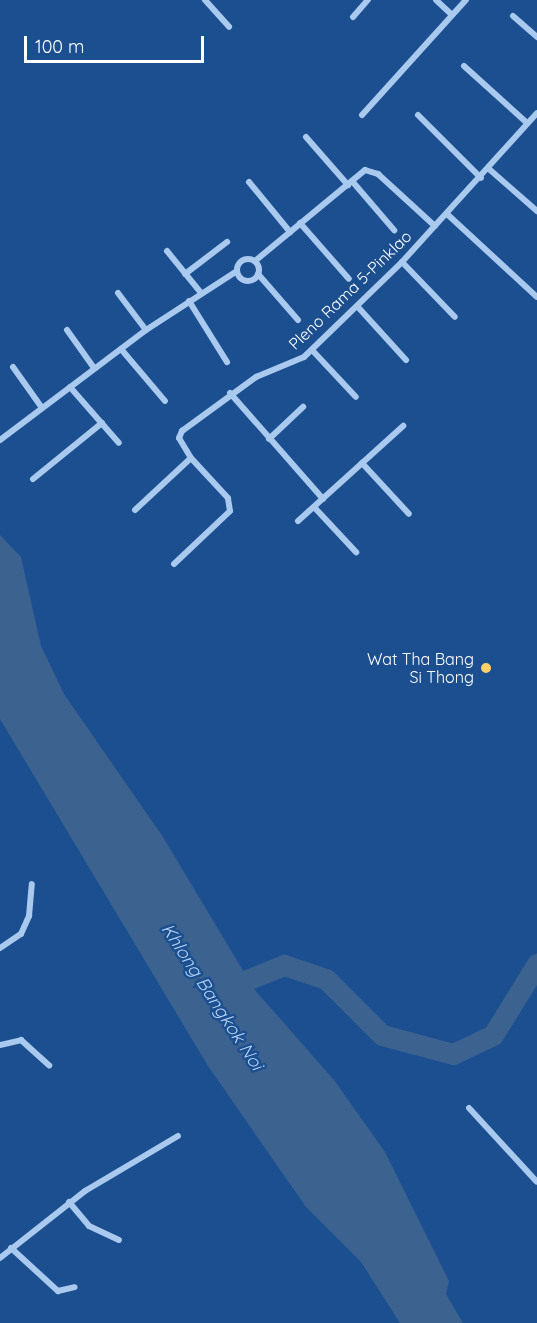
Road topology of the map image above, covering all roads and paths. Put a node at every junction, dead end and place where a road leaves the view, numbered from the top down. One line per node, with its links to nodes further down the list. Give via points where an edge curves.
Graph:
1 (205, 0): 8 (street)
2 (368, 0): 7 (street)
3 (436, 0): 5 (street)
4 (466, 0): 5 (street)
5 (452, 15): 12 (street)
6 (513, 16): 9 (street)
7 (353, 17)
8 (229, 27)
9 (537, 37)
10 (464, 66): 14 (street)
11 (537, 113): 14 (street, Pleno Rama 5-Pinklao)
12 (362, 115)
13 (418, 115): 17 (street)
14 (527, 123): 16 (street, Pleno Rama 5-Pinklao)
15 (306, 137): 19 (street)
16 (489, 169): 17 (street, Pleno Rama 5-Pinklao); 20 (street)
17 (481, 178): 21 (street, Pleno Rama 5-Pinklao)
18 (249, 182): 25 (street)
19 (350, 183): 22 (street); 23 (street, via 365,170 378,174); 24 (street)
20 (537, 211)
21 (447, 214): 23 (street, Pleno Rama 5-Pinklao); 36 (street)
22 (300, 223): 25 (street); 33 (street)
23 (435, 226): 29 (street, Pleno Rama 5-Pinklao)
24 (394, 230)
25 (290, 232): 28 (street)
26 (227, 242): 31 (street)
27 (167, 251): 31 (street)
28 (255, 261): 30 (street, via 241,261); 32 (street)
29 (402, 262): 38 (street, Pleno Rama 5-Pinklao); 39 (street)
30 (237, 271): 32 (street, via 246,281); 34 (street)
31 (185, 274): 34 (street)
32 (258, 274): 40 (street)
33 (349, 279)
34 (201, 293): 37 (street)
35 (118, 294): 42 (street)
36 (537, 297)
37 (189, 301): 42 (street); 46 (street)
38 (357, 306): 44 (street, Pleno Rama 5-Pinklao); 45 (street)
39 (454, 317)
40 (298, 321)
41 (67, 330): 48 (street)
42 (146, 330): 43 (street)
43 (121, 349): 48 (street); 52 (street)
44 (312, 350): 50 (street, Pleno Rama 5-Pinklao); 51 (street)
45 (406, 360)
46 (227, 362)
47 (14, 367): 54 (street)
48 (94, 368): 49 (street)
49 (70, 387): 54 (street); 55 (street)
50 (231, 393): 57 (street); 60 (street, Pleno Rama 5-Pinklao, via 182,431 179,438)
51 (356, 397)
52 (165, 401)
53 (303, 407): 57 (street)
54 (42, 408): 58 (street)
55 (102, 423): 59 (street); 62 (street)
56 (403, 426): 61 (street)
57 (269, 439): 63 (street)
58 (0, 440)
59 (119, 443)
60 (191, 458): 65 (street); 69 (street, via 228,498 230,511)
61 (362, 463): 63 (street); 66 (street)
62 (33, 479)
63 (323, 499): 64 (street)
64 (314, 507): 67 (street); 68 (street)
65 (135, 510)
66 (409, 514)
67 (298, 521)
68 (357, 552)
69 (174, 564)
70 (32, 884): 71 (street, via 30,916 21,934)
71 (0, 948)
72 (0, 1044): 73 (street, via 21,1040)
73 (49, 1065)
74 (469, 1108): 76 (street)
75 (178, 1136): 77 (street)
76 (537, 1182)
77 (69, 1202): 78 (street, via 89,1226); 79 (street)
78 (119, 1240)
79 (11, 1248): 80 (street); 81 (street, via 58,1291)
80 (0, 1258)
81 (75, 1287)

